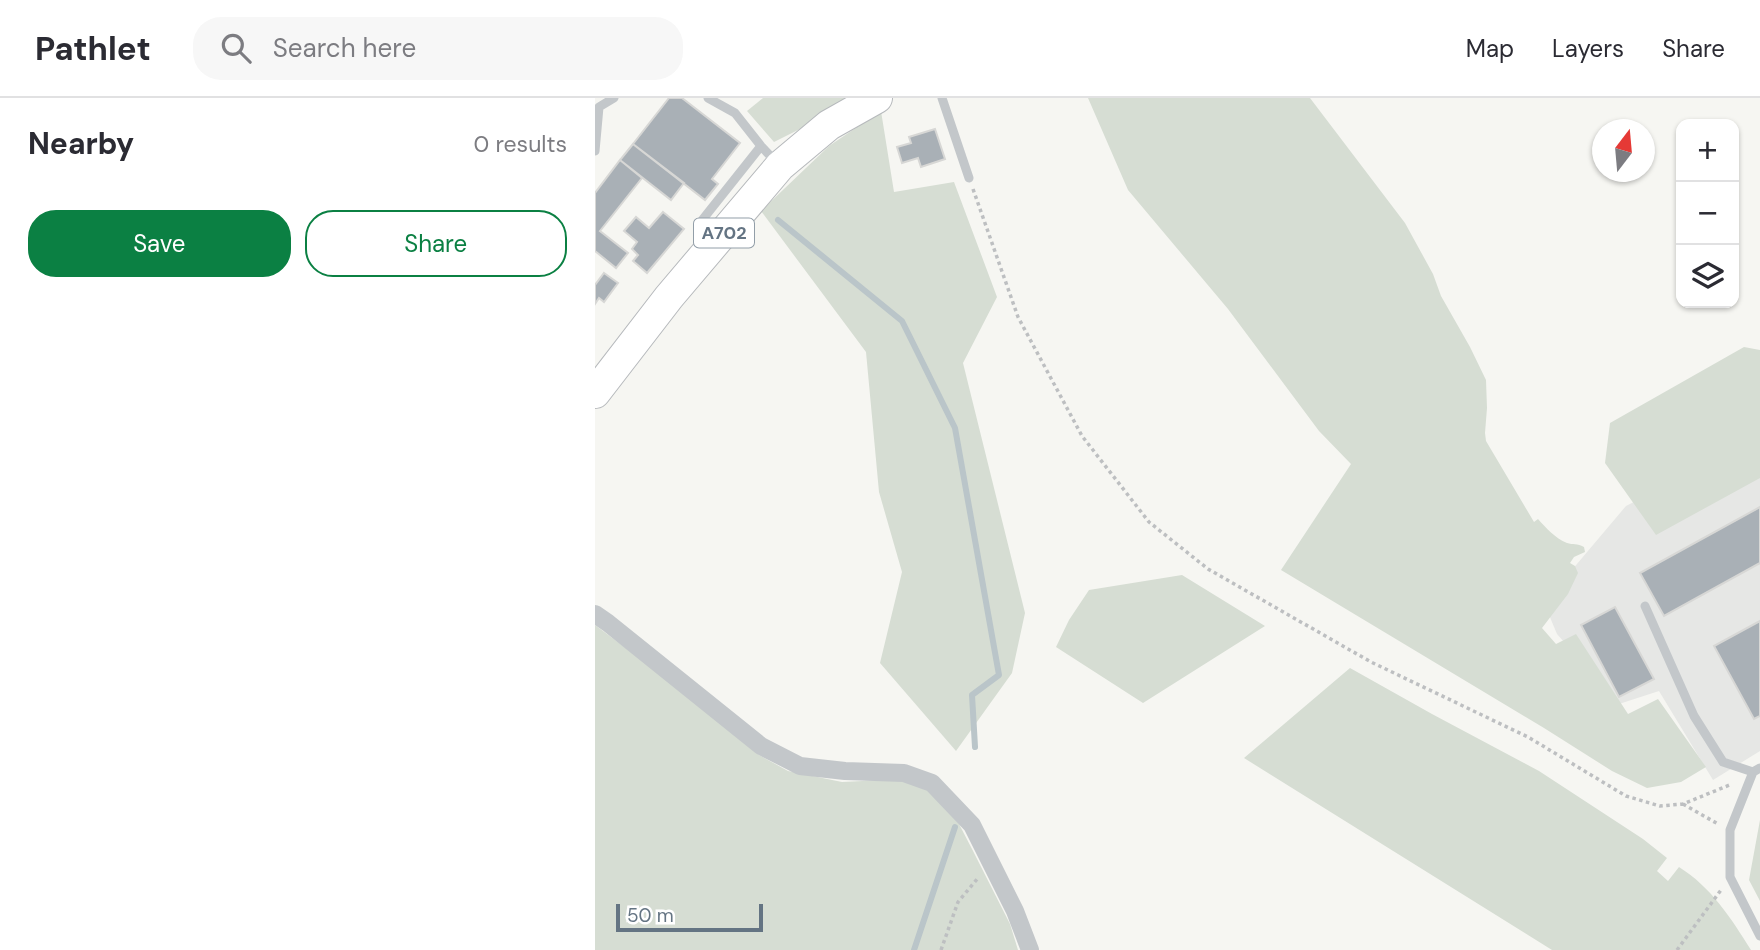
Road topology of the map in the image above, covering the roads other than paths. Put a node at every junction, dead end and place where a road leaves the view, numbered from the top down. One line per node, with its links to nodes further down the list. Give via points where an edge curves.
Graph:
1 (614, 98): 5 (lane, via 599,107)
2 (708, 98): 6 (lane, via 735,113)
3 (877, 98): 6 (highway, A702)
4 (942, 98): 7 (lane)
5 (595, 151)
6 (770, 156): 8 (highway, A702, via 722,235)
7 (969, 178)
8 (595, 393)
9 (1645, 606): 11 (lane, via 1695,716 1723,762)
10 (595, 614): 13 (street, via 761,746 800,766 904,773 932,783 972,825)
11 (1756, 770): 12 (lane, via 1730,830 1730,877)
12 (1760, 936)
13 (1030, 950)

